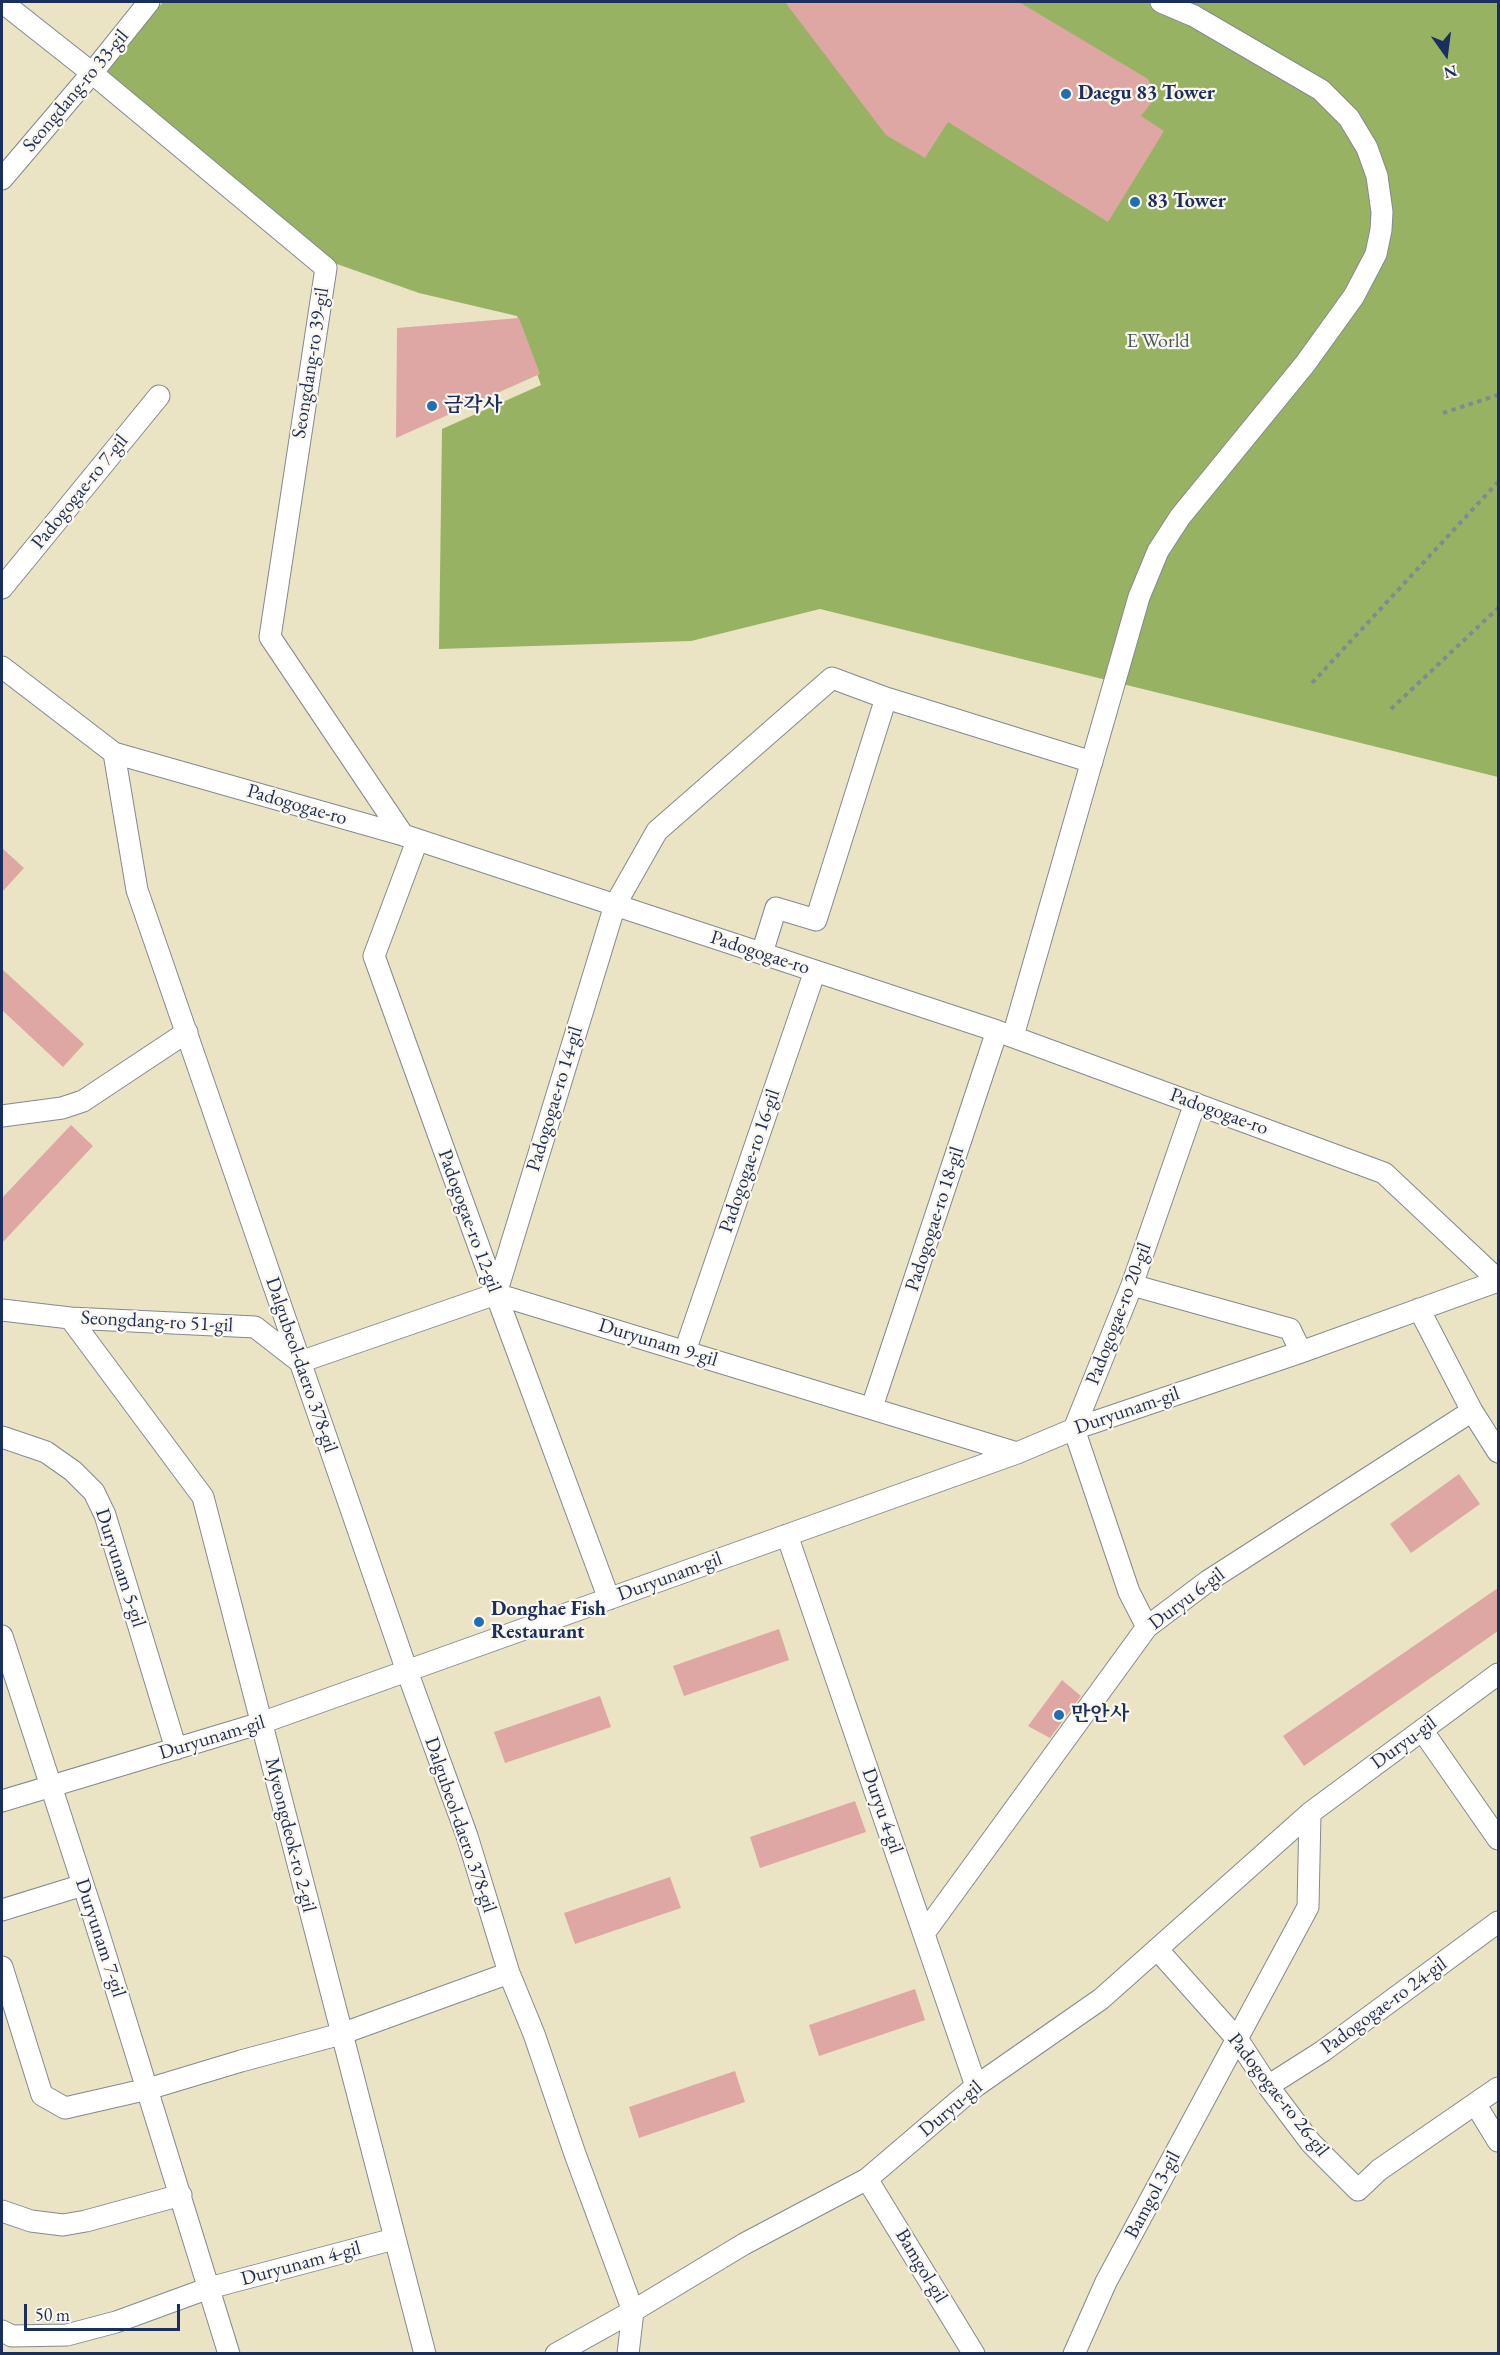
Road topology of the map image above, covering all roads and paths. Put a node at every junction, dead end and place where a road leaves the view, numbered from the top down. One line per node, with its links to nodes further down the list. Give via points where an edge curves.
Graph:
1 (2, 2): 4 (street, Seongdang-ro 39-gil)
2 (149, 2): 4 (street, Seongdang-ro 33-gil)
3 (1161, 2): 17 (street, Padogogae-ro 18-gil, via 1194,16 1321,90 1349,118 1367,148 1377,176 1382,230 1376,254 1354,296 1305,364 1180,517 1158,551 1139,597)
4 (92, 73): 5 (street, Seongdang-ro 33-gil); 18 (street, Seongdang-ro 39-gil, via 326,268 270,637)
5 (2, 179)
6 (1498, 395): 8 (path)
7 (159, 396): 10 (street, Padogogae-ro 7-gil)
8 (1443, 412)
9 (1498, 482): 13 (path)
10 (2, 588)
11 (1498, 608): 15 (path)
12 (2, 667): 16 (street, Padogogae-ro)
13 (1312, 683)
14 (886, 698): 17 (street); 19 (street, Padogogae-ro 14-gil, via 832,678 657,831); 20 (street, via 816,920 776,908)
15 (1391, 709)
16 (114, 753): 18 (street, Padogogae-ro); 22 (street, Dalgubeol-daero 378-gil, via 137,890)
17 (1092, 762): 23 (street, Padogogae-ro 18-gil)
18 (410, 838): 19 (street, Padogogae-ro); 28 (street, Padogogae-ro 12-gil, via 374,956)
19 (615, 905): 20 (street, Padogogae-ro); 28 (street, Padogogae-ro 14-gil)
20 (762, 953): 21 (street, Padogogae-ro)
21 (815, 971): 23 (street, Padogogae-ro); 32 (street, Padogogae-ro 16-gil)
22 (187, 1032): 25 (street, via 83,1101 62,1108); 34 (street, Dalgubeol-daero 378-gil)
23 (1005, 1033): 24 (street, Padogogae-ro); 35 (street, Padogogae-ro 18-gil)
24 (1195, 1103): 26 (street, Padogogae-ro, via 1384,1173); 27 (street, Padogogae-ro 20-gil)
25 (2, 1116)
26 (1498, 1281): 29 (street, Duryunam-gil)
27 (1132, 1285): 33 (street, via 1290,1329); 37 (street, Padogogae-ro 20-gil)
28 (496, 1294): 32 (street, Duryunam 9-gil); 34 (street); 42 (street, Padogogae-ro 12-gil)
29 (1419, 1309): 33 (street, Duryunam-gil); 36 (street)
30 (2, 1310): 31 (street, Seongdang-ro 51-gil)
31 (70, 1317): 34 (street, Seongdang-ro 51-gil, via 255,1327); 48 (street, Myeongdeok-ro 2-gil, via 203,1497)
32 (685, 1351): 35 (street, Duryunam 9-gil)
33 (1301, 1352): 37 (street, Duryunam-gil)
34 (300, 1362): 45 (street, Dalgubeol-daero 378-gil)
35 (872, 1407): 40 (street, Duryunam 9-gil)
36 (1472, 1411): 39 (street); 43 (street, Duryu 6-gil, via 1208,1581)
37 (1074, 1429): 40 (street, Duryunam-gil); 43 (street, via 1129,1592)
38 (2, 1437): 50 (street, Duryunam 5-gil, via 46,1452 94,1492 105,1515)
39 (1498, 1452)
40 (1017, 1453): 41 (street, Duryunam-gil)
41 (787, 1535): 42 (street, Duryunam-gil); 58 (street, Duryu 4-gil)
42 (609, 1599): 45 (street, Duryunam-gil)
43 (1147, 1627): 58 (street, Duryu 6-gil)
44 (2, 1636): 47 (street, Duryunam 7-gil)
45 (407, 1671): 48 (street, Duryunam-gil); 61 (street, Dalgubeol-daero 378-gil, via 467,1836)
46 (1498, 1674): 49 (street, Duryu-gil)
47 (10, 1691): 51 (street, Duryunam 7-gil)
48 (261, 1723): 50 (street, Duryunam-gil); 62 (street, Myeongdeok-ro 2-gil)
49 (1422, 1731): 53 (street, Duryu-gil); 54 (street)
50 (176, 1749): 51 (street, Duryunam-gil)
51 (51, 1786): 52 (street, Duryunam-gil); 55 (street, Duryunam 7-gil)
52 (2, 1801)
53 (1310, 1813): 59 (street, Duryu-gil); 63 (street, via 1308,1907)
54 (1498, 1839)
55 (83, 1885): 56 (street); 67 (street, Duryunam 7-gil)
56 (2, 1910)
57 (1498, 1922): 65 (street, Padogogae-ro 24-gil, via 1323,2051)
58 (925, 1932): 64 (street, Duryu 4-gil)
59 (1157, 1949): 63 (street, Padogogae-ro 26-gil); 64 (street, Duryu-gil, via 1101,1999)
60 (2, 1967): 67 (street, via 42,2095 65,2108)
61 (509, 1973): 62 (street); 75 (street, Dalgubeol-daero 378-gil)
62 (341, 2034): 67 (street); 73 (street, Myeongdeok-ro 2-gil)
63 (1238, 2040): 65 (street, Padogogae-ro 26-gil); 82 (street, Bamgol 3-gil, via 1106,2282)
64 (976, 2086): 70 (street, Duryu-gil)
65 (1268, 2086): 68 (street, Padogogae-ro 26-gil, via 1311,2143 1358,2190 1379,2170)
66 (1498, 2088): 68 (street, Padogogae-ro 26-gil)
67 (148, 2089): 71 (street, Duryunam 7-gil)
68 (1476, 2105): 69 (street)
69 (1498, 2141)
70 (867, 2179): 75 (street, Duryu-gil, via 744,2244); 81 (street, Bamgol-gil)
71 (181, 2195): 72 (street, via 63,2224 31,2221); 74 (street, Duryunam 7-gil)
72 (2, 2211)
73 (393, 2239): 74 (street, Duryunam 4-gil); 78 (street, Myeongdeok-ro 2-gil)
74 (209, 2288): 76 (street, Duryunam 4-gil, via 116,2322 67,2334 12,2336); 77 (street, Duryunam 7-gil)
75 (633, 2311): 79 (street, Duryu-gil); 80 (street, Dalgubeol-daero 378-gil)
76 (2, 2331)
77 (229, 2354)
78 (425, 2354)
79 (556, 2354)
80 (628, 2354)
81 (974, 2354)
82 (1074, 2354)

